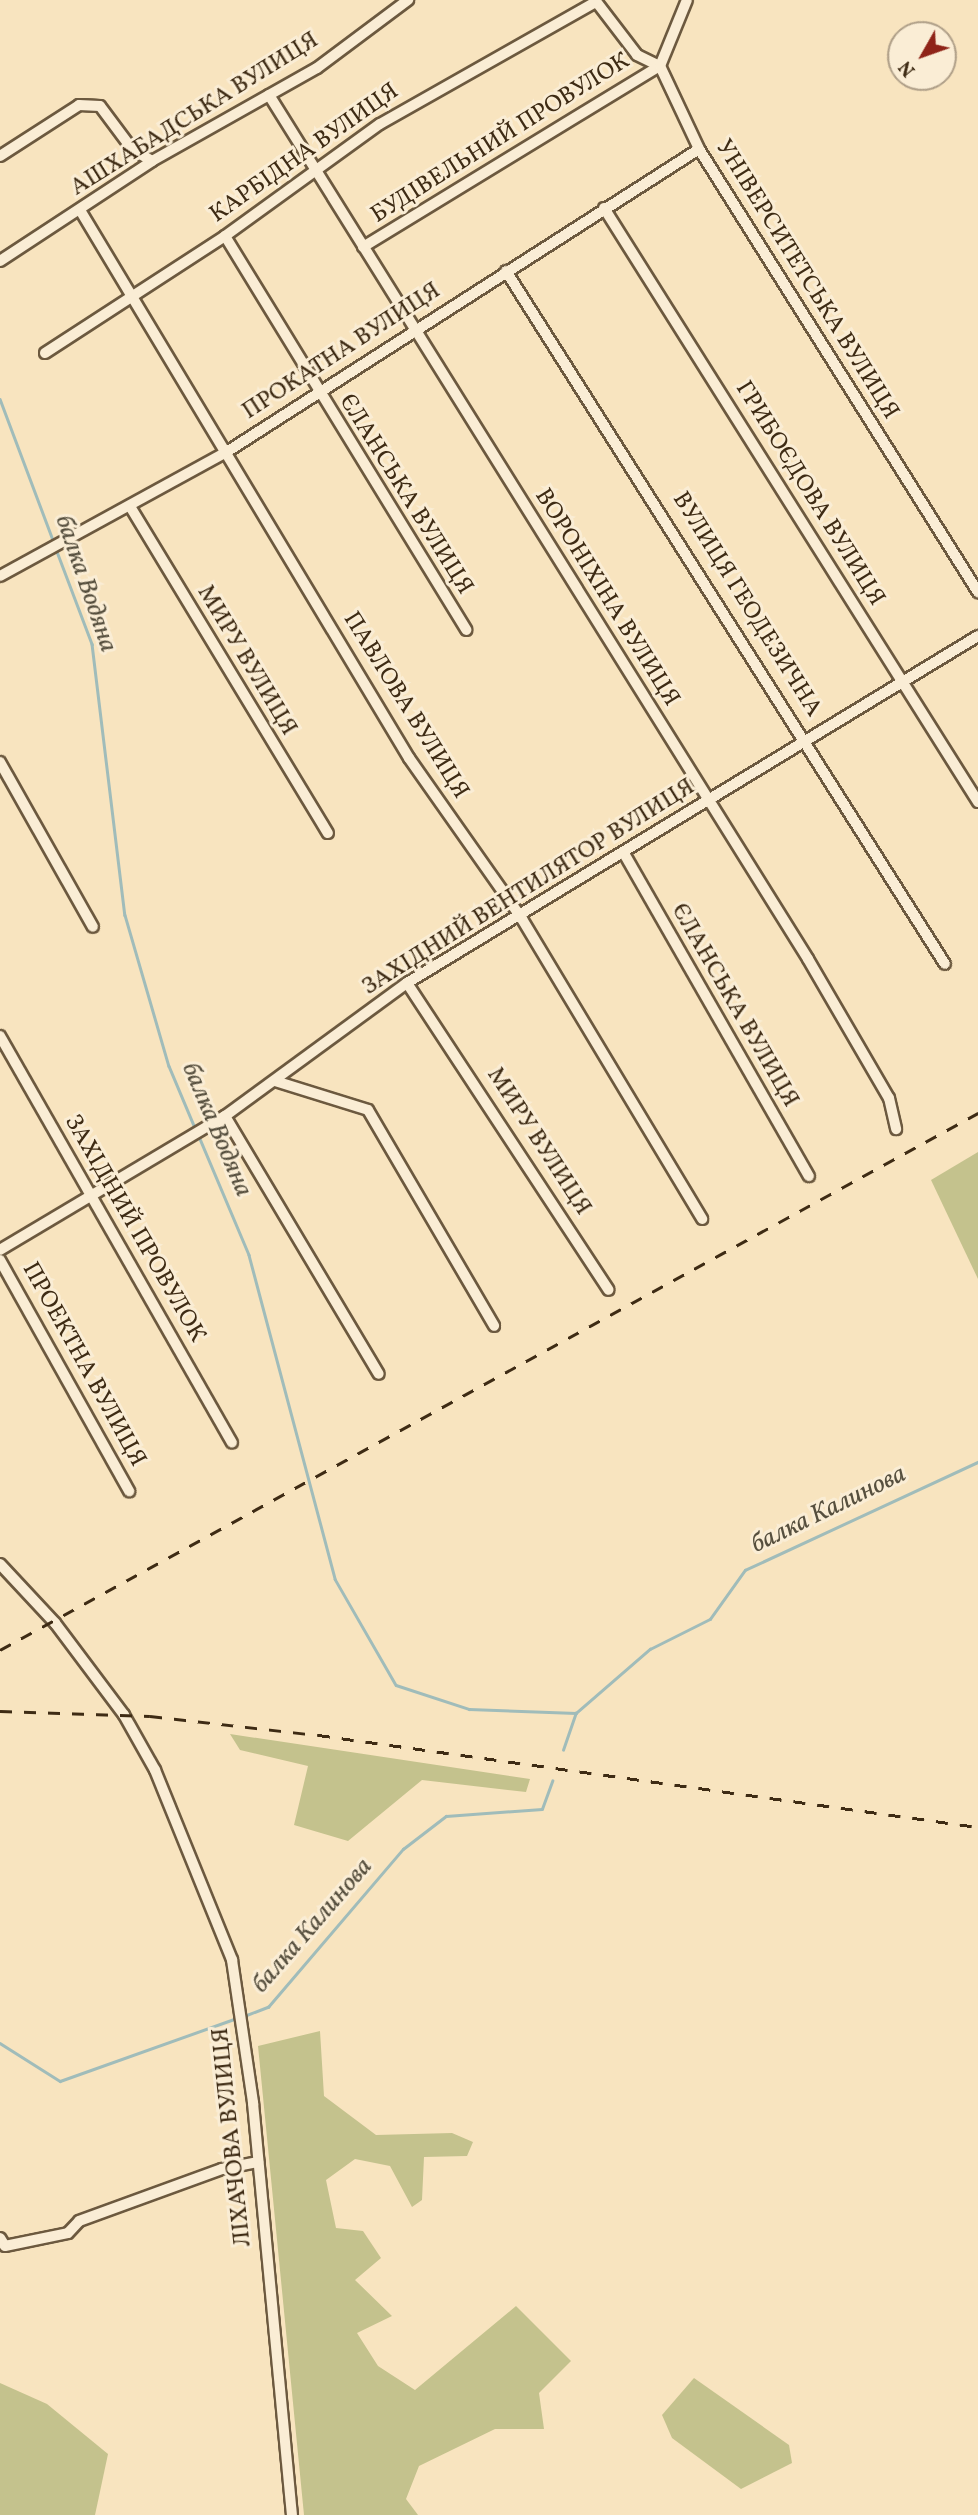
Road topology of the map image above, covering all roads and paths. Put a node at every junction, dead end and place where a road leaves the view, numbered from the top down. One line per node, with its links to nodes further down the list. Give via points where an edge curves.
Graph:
1 (408, 0): 5 (street, АШХАБАДСЬКА ВУЛИЦЯ)
2 (687, 0): 4 (street)
3 (596, 1): 4 (street, via 637,55); 9 (street, КАРБІДНА ВУЛИЦЯ, via 447,82)
4 (660, 66): 6 (street, УНІВЕРСИТЕТСЬКА ВУЛИЦЯ); 13 (street, БУДІВЕЛЬНИЙ ПРОВУЛОК)
5 (269, 95): 8 (street, АШХАБАДСЬКА ВУЛИЦЯ); 9 (street, ВОРОНІХІНА ВУЛИЦЯ)
6 (699, 149): 10 (street, ПРОКАТНА ВУЛИЦЯ); 23 (street, УНІВЕРСИТЕТСЬКА ВУЛИЦЯ)
7 (0, 156): 8 (street, via 79,105 100,106 132,149)
8 (152, 161): 11 (street, АШХАБАДСЬКА ВУЛИЦЯ)
9 (315, 169): 12 (street, КАРБІДНА ВУЛИЦЯ); 13 (street, ВОРОНІХІНА ВУЛИЦЯ)
10 (604, 208): 15 (street, ПРОКАТНА ВУЛИЦЯ); 26 (street, ГРИБОЄДОВА ВУЛИЦЯ)
11 (80, 210): 14 (street, АШХАБАДСЬКА ВУЛИЦЯ); 16 (street, ПАВЛОВА ВУЛИЦЯ)
12 (225, 236): 16 (street, КАРБІДНА ВУЛИЦЯ); 19 (street, ЄЛАНСЬКА ВУЛИЦЯ)
13 (363, 247): 17 (street, ВОРОНІХІНА ВУЛИЦЯ)
14 (0, 261)
15 (506, 271): 17 (street, ПРОКАТНА ВУЛИЦЯ); 27 (street, ВУЛИЦЯ ГЕОДЕЗИЧНА)
16 (130, 296): 18 (street, КАРБІДНА ВУЛИЦЯ); 20 (street, ПАВЛОВА ВУЛИЦЯ)
17 (412, 332): 19 (street, ПРОКАТНА ВУЛИЦЯ); 29 (street, ВОРОНІХІНА ВУЛИЦЯ)
18 (45, 354)
19 (316, 394): 20 (street, ПРОКАТНА ВУЛИЦЯ); 24 (street, ЄЛАНСЬКА ВУЛИЦЯ)
20 (225, 453): 21 (street, ПРОКАТНА ВУЛИЦЯ); 33 (street, ПАВЛОВА ВУЛИЦЯ, via 409,758)
21 (131, 508): 22 (street, ПРОКАТНА ВУЛИЦЯ); 31 (street, МИРУ ВУЛИЦЯ)
22 (0, 576)
23 (978, 592)
24 (466, 630)
25 (978, 636): 26 (street, ЗАХІДНИЙ ВЕНТИЛЯТОР ВУЛИЦЯ)
26 (902, 681): 27 (street, ЗАХІДНИЙ ВЕНТИЛЯТОР ВУЛИЦЯ); 30 (street, ГРИБОЄДОВА ВУЛИЦЯ)
27 (806, 740): 29 (street, ЗАХІДНИЙ ВЕНТИЛЯТОР ВУЛИЦЯ); 35 (street, ВУЛИЦЯ ГЕОДЕЗИЧНА)
28 (0, 762): 34 (street)
29 (710, 801): 32 (street, ЗАХІДНИЙ ВЕНТИЛЯТОР ВУЛИЦЯ); 40 (street, ВОРОНІХІНА ВУЛИЦЯ, via 889,1098)
30 (978, 802)
31 (328, 833)
32 (625, 855): 33 (street, ЗАХІДНИЙ ВЕНТИЛЯТОР ВУЛИЦЯ); 41 (street, ЄЛАНСЬКА ВУЛИЦЯ)
33 (522, 919): 36 (street, ЗАХІДНИЙ ВЕНТИЛЯТОР ВУЛИЦЯ); 43 (street, ПАВЛОВА ВУЛИЦЯ)
34 (93, 927)
35 (945, 964)
36 (407, 984): 38 (street, ЗАХІДНИЙ ВЕНТИЛЯТОР ВУЛИЦЯ); 46 (street, МИРУ ВУЛИЦЯ)
37 (0, 1036): 42 (street, ЗАХІДНИЙ ПРОВУЛОК)
38 (275, 1081): 39 (street, ЗАХІДНИЙ ВЕНТИЛЯТОР ВУЛИЦЯ); 47 (street, via 368,1110)
39 (225, 1116): 42 (street, ЗАХІДНИЙ ВЕНТИЛЯТОР ВУЛИЦЯ); 48 (street)
40 (896, 1129)
41 (809, 1176)
42 (90, 1196): 44 (street, ЗАХІДНИЙ ВЕНТИЛЯТОР ВУЛИЦЯ); 49 (street, ЗАХІДНИЙ ПРОВУЛОК)
43 (702, 1219)
44 (0, 1250)
45 (0, 1260): 50 (street, ПРОЕКТНА ВУЛИЦЯ)
46 (609, 1290)
47 (494, 1326)
48 (379, 1374)
49 (232, 1442)
50 (129, 1491)
51 (0, 1564): 52 (street, ЛІХАЧОВА ВУЛИЦЯ, via 55,1623 124,1715 155,1770 232,1959)
52 (258, 2162): 53 (street, via 222,2169 79,2221 68,2233 5,2246); 54 (street, ЛІХАЧОВА ВУЛИЦЯ)
53 (0, 2238)
54 (292, 2515)

